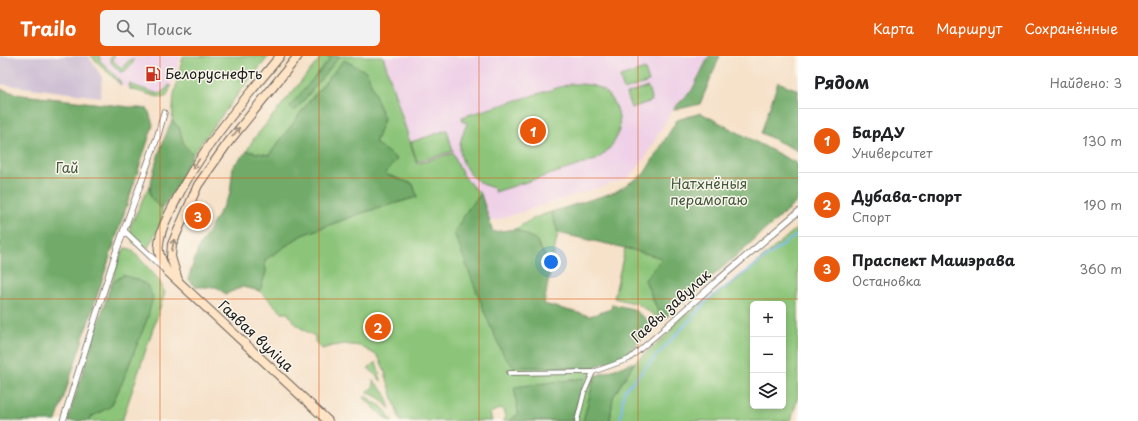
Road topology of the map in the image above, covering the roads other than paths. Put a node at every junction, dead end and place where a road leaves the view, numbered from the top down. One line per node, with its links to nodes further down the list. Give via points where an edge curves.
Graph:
1 (280, 56): 6 (main road, one-way to 6, via 214,138 186,180 164,224 158,246)
2 (298, 56): 7 (main road, one-way to 2, via 171,257 172,244 198,186 227,144)
3 (164, 113): 5 (street)
4 (798, 212): 8 (street, Гаевы завулак)
5 (124, 231): 6 (street); 11 (street)
6 (167, 271): 7 (main road, Гаявая вуліца)
7 (179, 282): 12 (main road, Гаявая вуліца)
8 (665, 328): 9 (street, Гаевы завулак, via 629,359)
9 (593, 372): 10 (street, Гаевы завулак); 13 (street, via 584,393)
10 (508, 373)
11 (63, 421)
12 (328, 421)
13 (577, 421)

